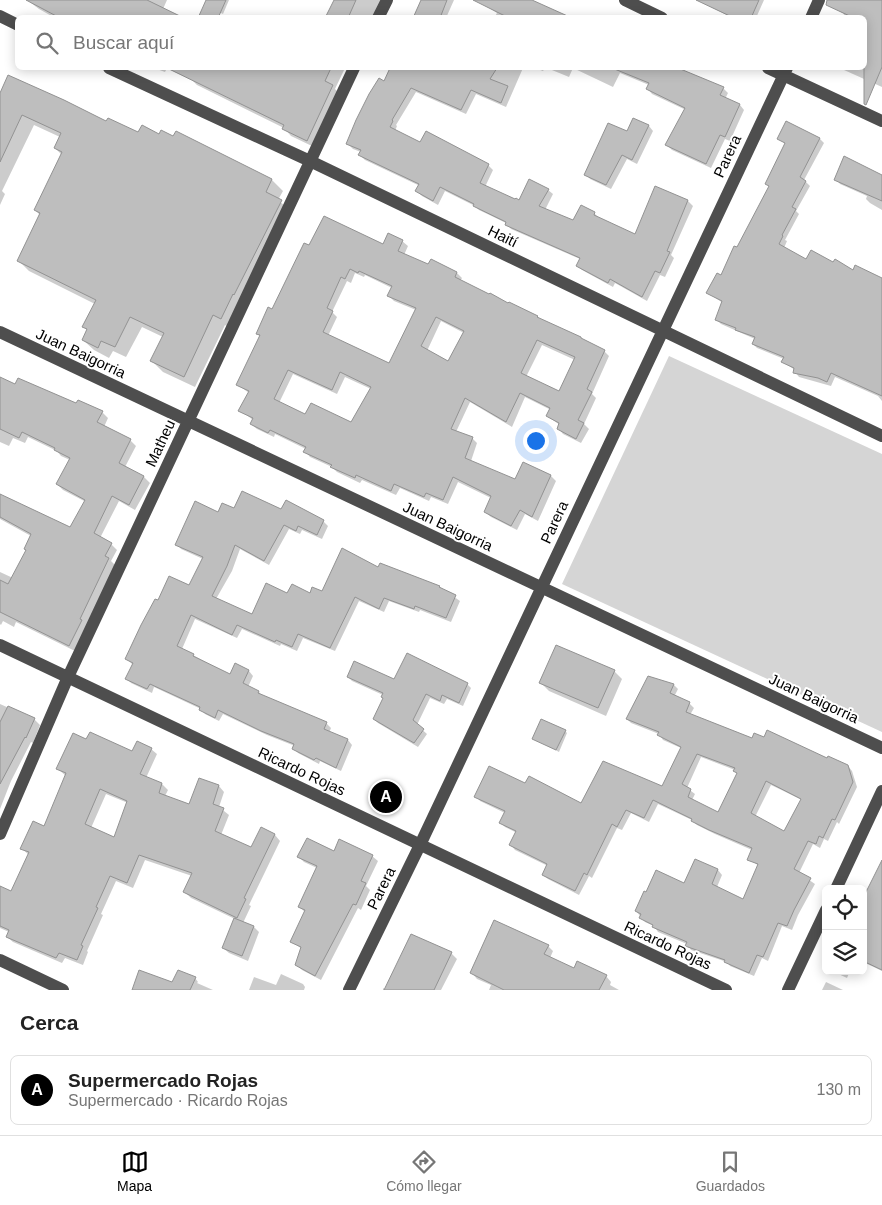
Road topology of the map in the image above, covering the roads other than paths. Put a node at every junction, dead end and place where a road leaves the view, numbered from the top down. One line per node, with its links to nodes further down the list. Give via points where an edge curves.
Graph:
1 (387, 0): 4 (street)
2 (625, 0): 5 (street)
3 (819, 0): 6 (street)
4 (380, 15)
5 (656, 15)
6 (812, 15)
7 (0, 16): 8 (street)
8 (15, 24)
9 (113, 70): 13 (street, Haití)
10 (353, 70): 13 (street, Matheu)
11 (785, 71): 12 (street); 14 (street, Parera)
12 (882, 121)
13 (310, 161): 14 (street, Haití); 16 (street, Matheu)
14 (663, 331): 17 (street, Haití); 18 (street, Parera)
15 (0, 332): 16 (street, Juan Baigorria)
16 (188, 421): 18 (street, Juan Baigorria); 20 (street, Matheu)
17 (882, 436)
18 (541, 588): 21 (street, Juan Baigorria); 24 (street, Parera)
19 (0, 645): 20 (street, Ricardo Rojas)
20 (68, 678): 23 (street, Matheu); 24 (street, Ricardo Rojas)
21 (882, 748)
22 (882, 791): 25 (street)
23 (0, 834)
24 (420, 845): 29 (street, Parera); 30 (street, Ricardo Rojas)
25 (838, 885)
26 (822, 918): 31 (street)
27 (0, 960): 28 (street)
28 (63, 990)
29 (349, 990)
30 (726, 990)
31 (788, 990)

